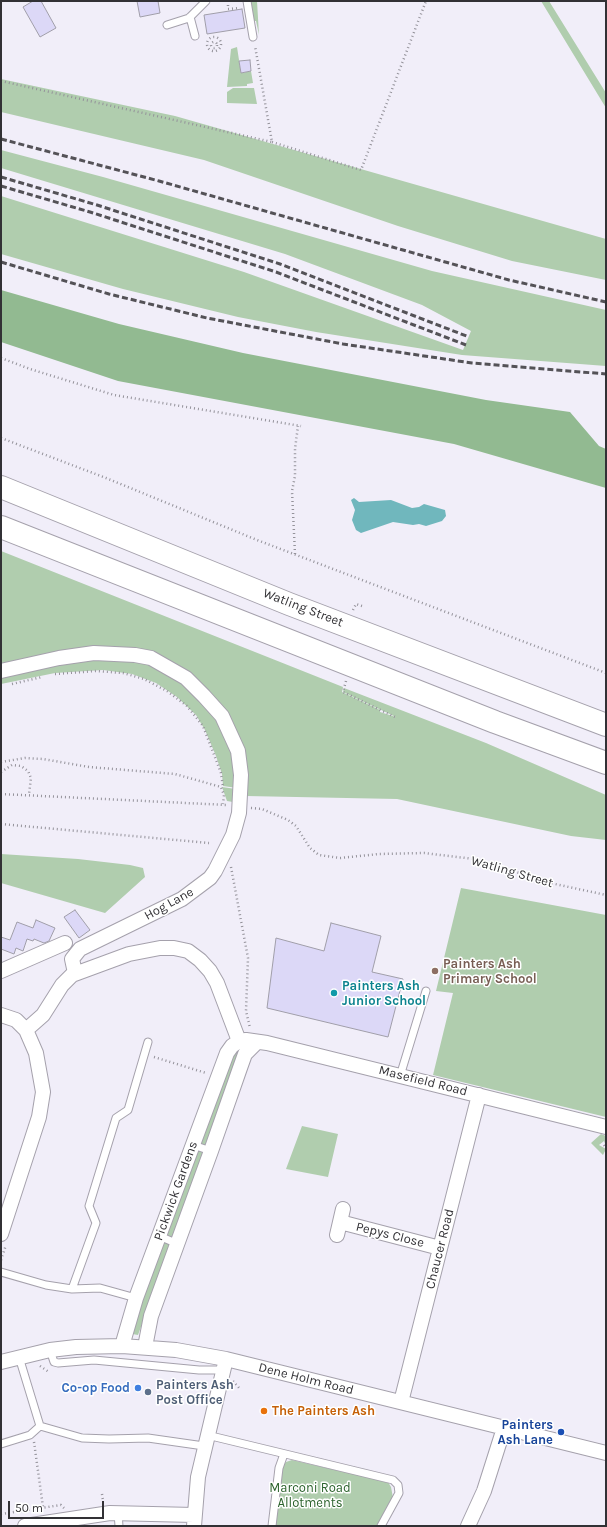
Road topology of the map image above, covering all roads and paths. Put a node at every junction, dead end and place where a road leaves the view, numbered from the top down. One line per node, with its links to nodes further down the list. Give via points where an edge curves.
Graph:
1 (206, 1): 6 (lane)
2 (228, 1): 5 (path, via 229,10)
3 (247, 1): 9 (lane)
4 (426, 1): 16 (path, via 361,170)
5 (242, 7)
6 (190, 17): 7 (lane); 8 (lane)
7 (167, 25)
8 (195, 36)
9 (253, 37): 16 (path)
10 (219, 39): 11 (path); 12 (path, via 213,37 208,39); 14 (path, via 220,46)
11 (216, 42): 13 (path); 14 (path)
12 (206, 44): 13 (path); 14 (path, via 209,49)
13 (211, 44): 14 (path)
14 (215, 49)
15 (1, 81): 16 (path)
16 (272, 142)
17 (1, 358): 21 (path, via 114,395 299,426 292,490)
18 (1, 438): 21 (path)
19 (1, 487): 29 (highway, Watling Street, via 289,604)
20 (1, 527): 22 (highway)
21 (295, 555): 24 (path)
22 (352, 665): 28 (path, via 342,692); 31 (highway, via 494,722)
23 (1, 671): 37 (street, via 94,653 135,655 162,663 186,678 222,716 240,760)
24 (606, 673)
25 (52, 674): 33 (path, via 96,671 123,673 167,690 187,706 203,726 221,773)
26 (46, 676): 27 (path)
27 (8, 684)
28 (395, 717)
29 (606, 725)
30 (1, 762): 36 (path, via 24,758 43,759 89,767 175,774 222,787)
31 (606, 763)
32 (1, 772): 35 (path, via 12,765 21,766 28,771 31,778)
33 (222, 787)
34 (1, 794): 35 (path, Watling Street)
35 (29, 794): 36 (path, Watling Street)
36 (223, 804): 37 (path, Watling Street)
37 (240, 806): 41 (path, Watling Street, via 268,812 293,823 310,848 319,855 340,858 424,853 474,859 555,884); 44 (street, Hog Lane, via 236,827 227,849 210,878 189,895 80,950 72,959)
38 (1, 824): 39 (path)
39 (209, 843)
40 (230, 861): 50 (path, via 248,958 246,1011 250,1032)
41 (606, 895)
42 (65, 943): 43 (street)
43 (1, 971)
44 (75, 973): 47 (street, via 62,985 43,1015); 48 (street, via 134,953 166,948 188,951 204,964 213,976)
45 (426, 991): 52 (lane)
46 (1, 1015): 47 (street, via 16,1020)
47 (26, 1030): 59 (street, via 36,1053 42,1099 37,1124)
48 (239, 1041): 50 (street, Masefield Road); 53 (street, Pickwick Gardens, via 228,1051)
49 (148, 1042): 51 (lane)
50 (257, 1042): 52 (street, Masefield Road); 57 (street, Pickwick Gardens, via 245,1055)
51 (144, 1054): 53 (path); 64 (lane, via 128,1110 116,1118 88,1206 96,1223)
52 (400, 1076): 54 (street, Masefield Road)
53 (218, 1077): 56 (street, Pickwick Gardens)
54 (479, 1095): 55 (street, Masefield Road); 62 (street, Chaucer Road)
55 (606, 1127)
56 (193, 1145): 57 (lane); 60 (street, Pickwick Gardens)
57 (211, 1152): 61 (street, Pickwick Gardens)
58 (340, 1222): 62 (street, Pepys Close)
59 (1, 1231)
60 (159, 1236): 61 (lane); 65 (street, Pickwick Gardens)
61 (178, 1244): 67 (street, Pickwick Gardens, via 151,1316)
62 (440, 1248): 73 (street, Chaucer Road)
63 (1, 1272): 64 (lane, via 46,1285)
64 (72, 1289): 65 (lane, via 100,1288)
65 (136, 1298): 66 (street, Pickwick Gardens)
66 (122, 1346): 67 (street, Dene Holm Road); 68 (street, Dene Holm Road)
67 (145, 1347): 71 (street, Dene Holm Road, via 176,1350)
68 (50, 1350): 69 (street, Dene Holm Road); 71 (lane, via 54,1362 58,1363 100,1360)
69 (19, 1357): 70 (street, Dene Holm Road); 74 (lane)
70 (1, 1362)
71 (228, 1373): 72 (path); 73 (street, Dene Holm Road); 77 (street)
72 (240, 1389)
73 (401, 1402): 75 (street, Dene Holm Road)
74 (40, 1426): 77 (lane, via 82,1438); 78 (lane, via 30,1435)
75 (504, 1428): 79 (street, Dene Holm Road); 87 (street, via 484,1491)
76 (34, 1441): 81 (path)
77 (206, 1441): 80 (lane); 83 (street, via 198,1478)
78 (1, 1444)
79 (606, 1453)
80 (284, 1454): 85 (lane, via 278,1468); 86 (lane, via 396,1482 399,1493)
81 (43, 1507)
82 (118, 1519): 83 (street); 84 (street)
83 (194, 1520)
84 (25, 1526)
85 (272, 1526)
86 (381, 1526)
87 (468, 1526)

